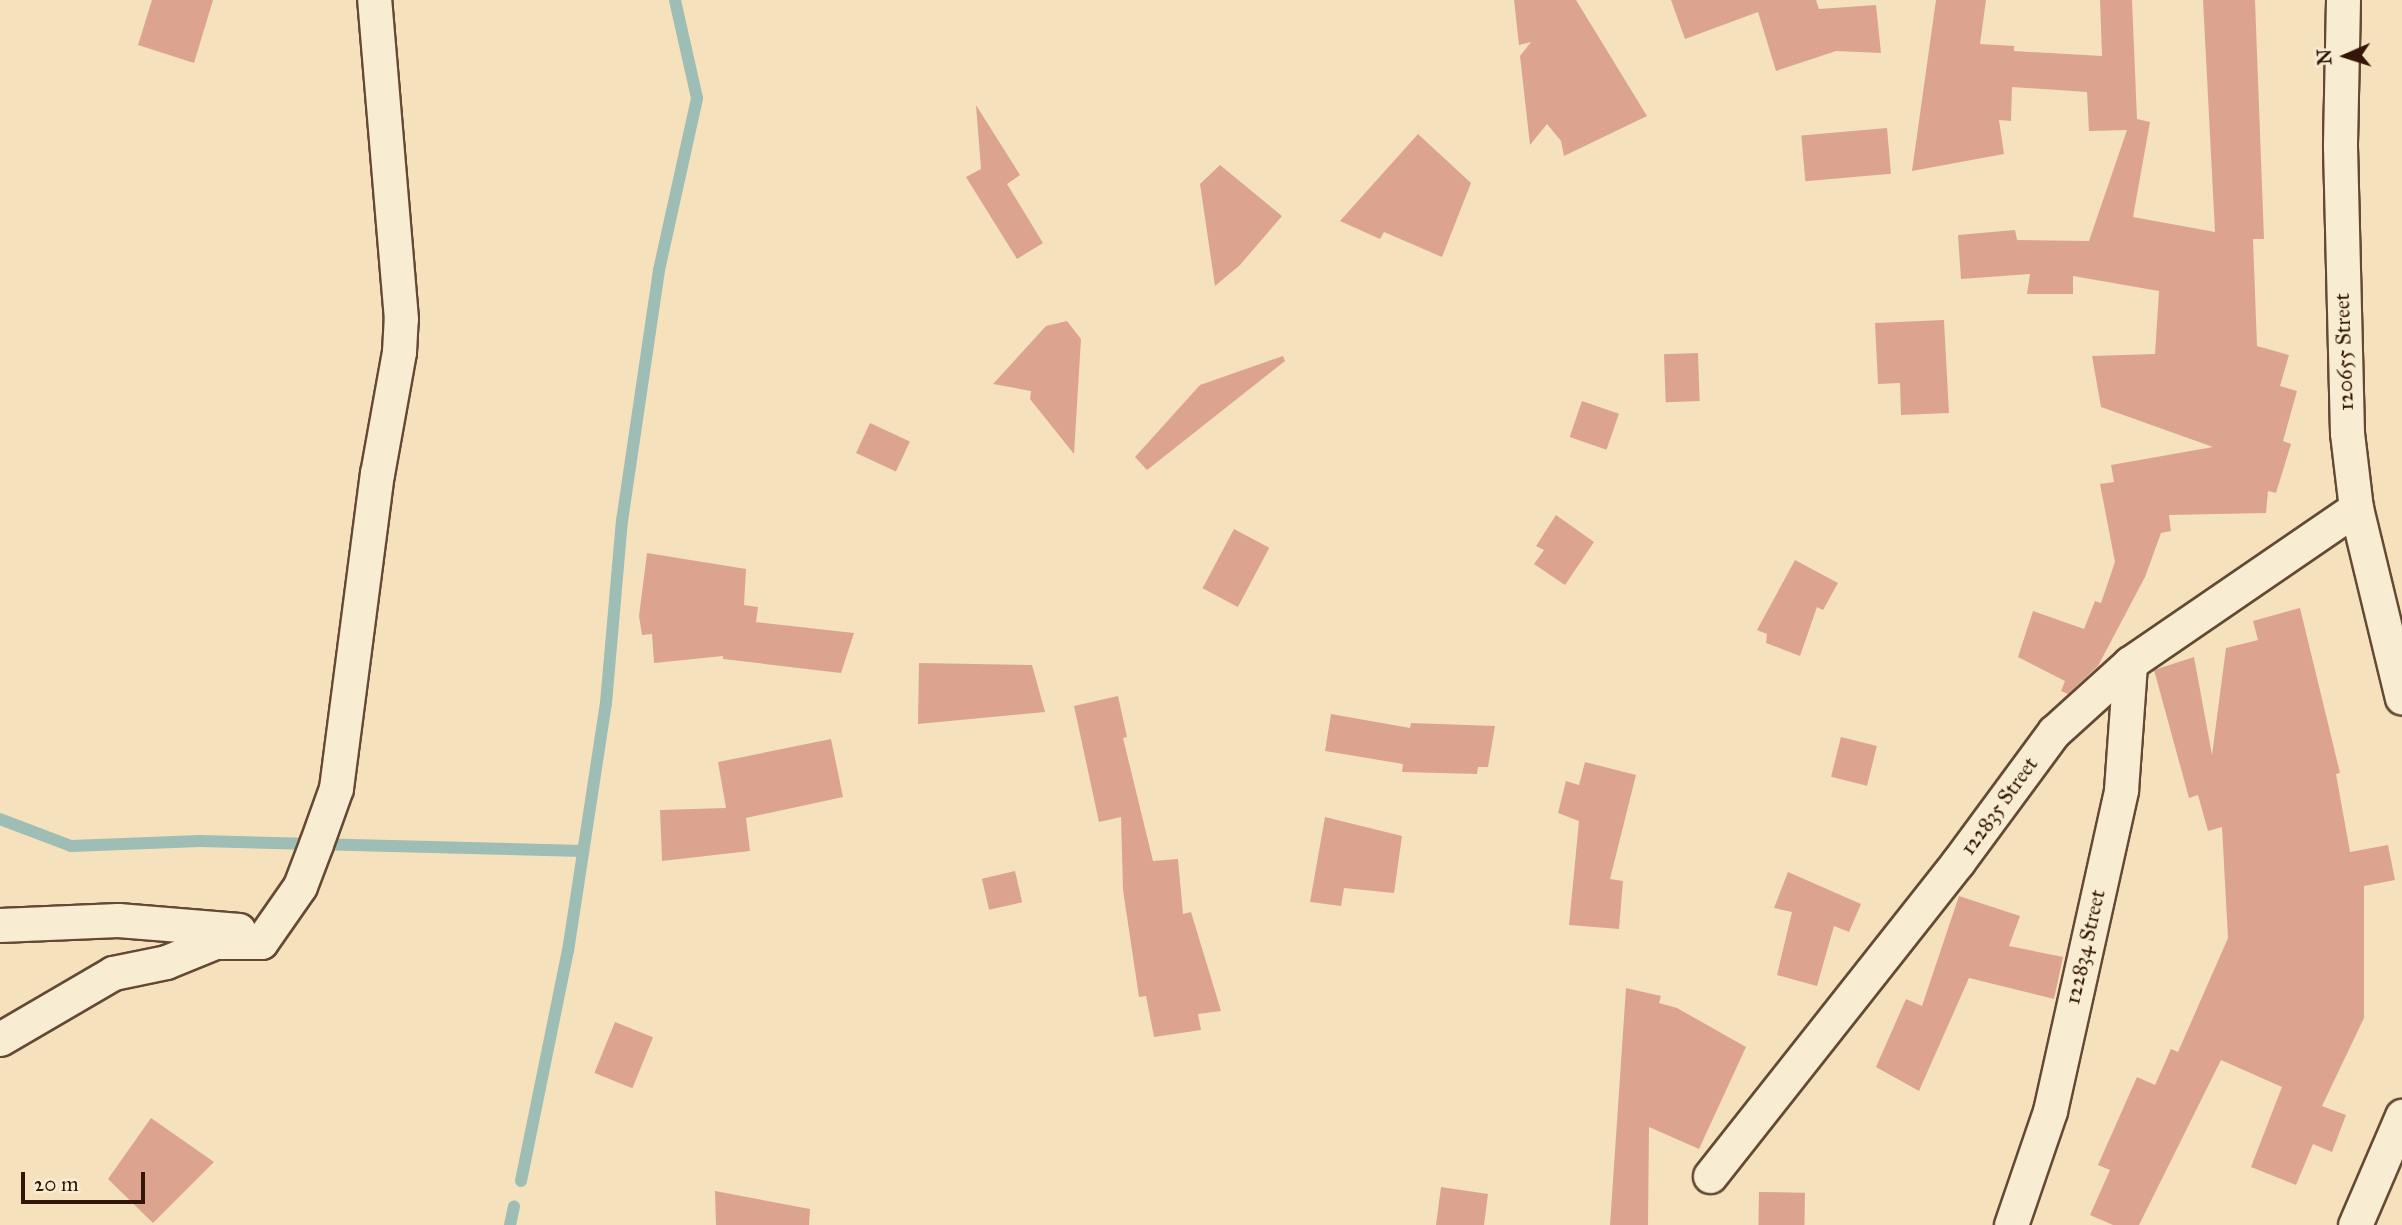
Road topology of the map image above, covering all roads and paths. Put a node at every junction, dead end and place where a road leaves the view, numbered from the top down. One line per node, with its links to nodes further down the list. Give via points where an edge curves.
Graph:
1 (374, 0): 7 (street, via 398,281 399,352 377,474 336,788 300,886)
2 (2343, 0): 3 (street, 120655 Street, via 2342,323)
3 (2356, 508): 4 (street, 122835 Street); 5 (street, 120655 Street)
4 (2130, 663): 10 (street, 122835 Street, via 2054,732 1958,862); 11 (street, 122834 Street, via 2121,790 2050,1111)
5 (2402, 698)
6 (0, 925): 7 (street, via 118,920)
7 (269, 932): 8 (street, via 261,942 215,942 166,962 113,973)
8 (0, 1039)
9 (2402, 1117): 12 (street)
10 (1710, 1176)
11 (2011, 1225)
12 (2354, 1225)

